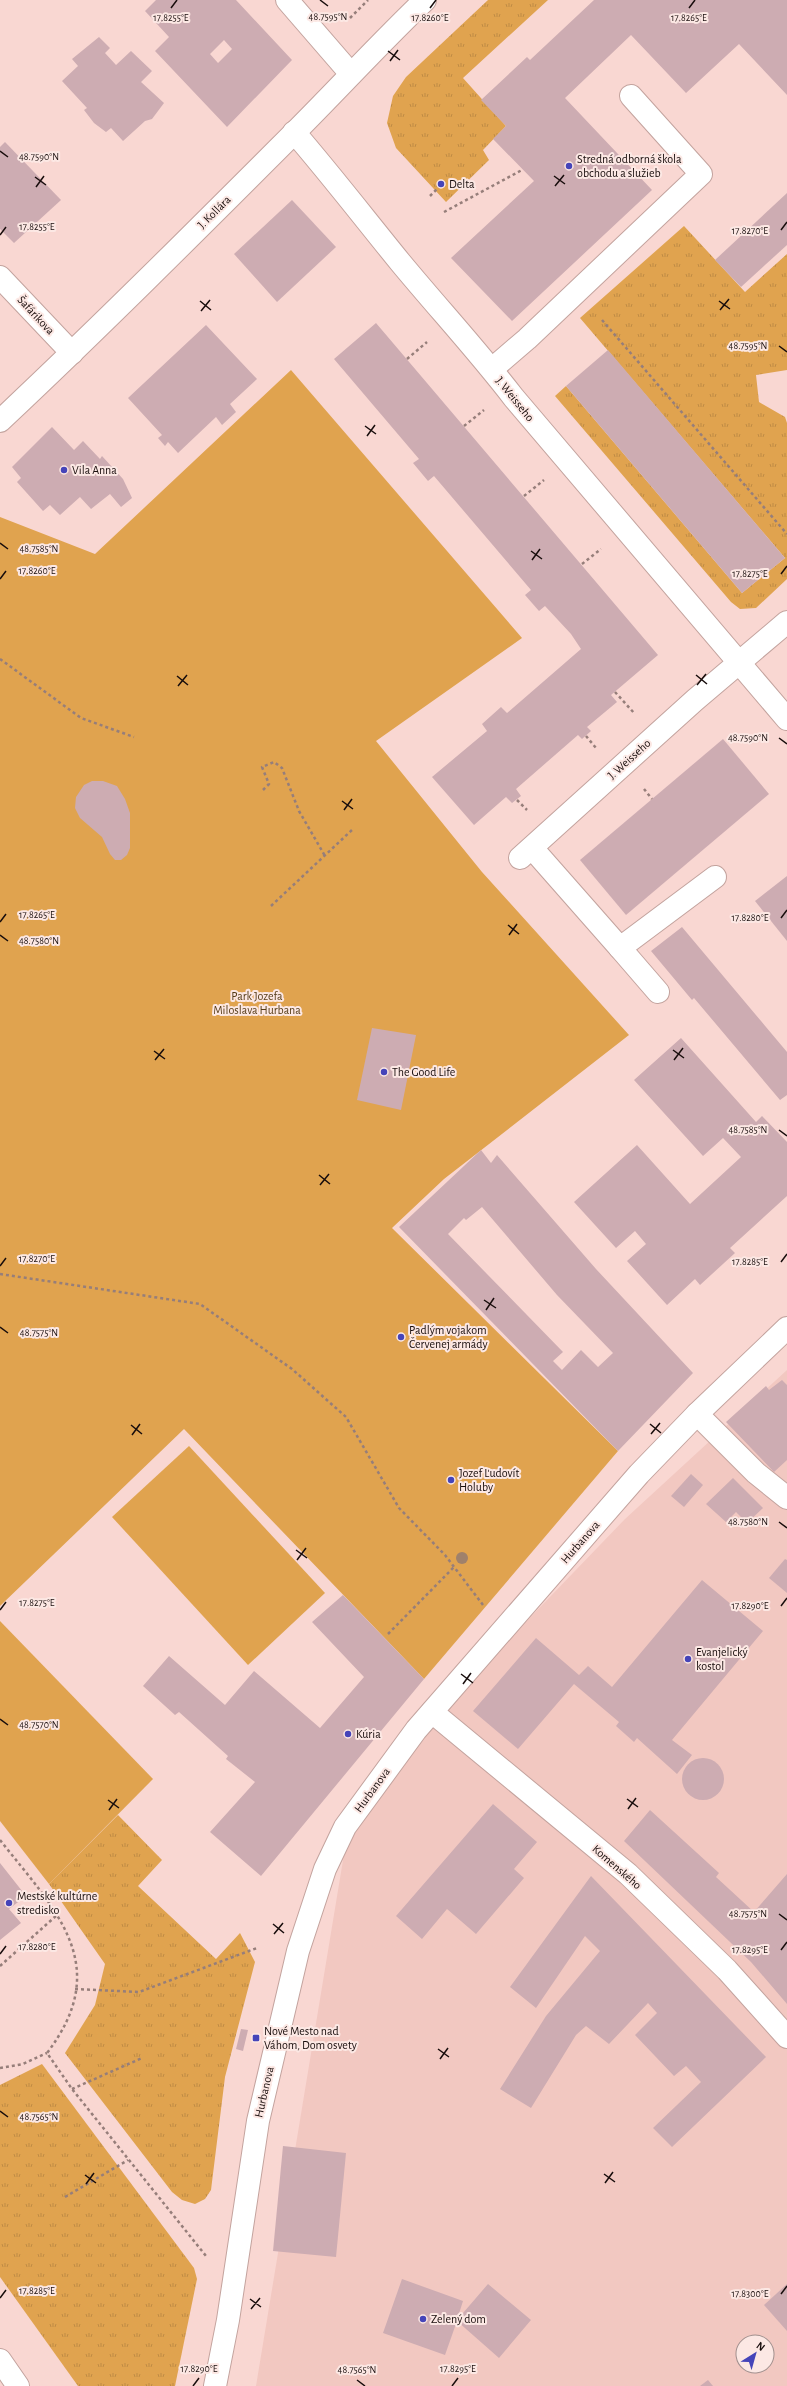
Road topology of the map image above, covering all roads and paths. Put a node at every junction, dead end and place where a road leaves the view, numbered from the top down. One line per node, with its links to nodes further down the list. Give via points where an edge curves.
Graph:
1 (287, 0): 5 (street)
2 (368, 0): 4 (path)
3 (425, 0): 5 (street, J. Kollára)
4 (350, 18)
5 (351, 74): 7 (street, J. Kollára)
6 (631, 96): 17 (street, via 701,174)
7 (294, 132): 15 (street, J. Kollára); 17 (street, J. Weisseho)
8 (522, 170): 11 (path)
9 (441, 185): 10 (path)
10 (430, 196)
11 (444, 212)
12 (0, 277): 15 (street, Šafárikova)
13 (602, 320): 23 (path)
14 (427, 342): 16 (path)
15 (72, 353): 19 (street, J. Kollára)
16 (407, 359)
17 (492, 369): 28 (street, J. Weisseho)
18 (486, 409): 20 (path)
19 (0, 421)
20 (464, 426)
21 (546, 478): 22 (path)
22 (524, 496)
23 (787, 534)
24 (605, 546): 25 (path)
25 (582, 564)
26 (787, 622): 28 (street)
27 (0, 659): 33 (path, via 81,718)
28 (739, 662): 31 (street, J. Weisseho); 42 (street, J. Weisseho, via 526,853)
29 (615, 692): 30 (path)
30 (637, 717)
31 (787, 720)
32 (586, 736): 34 (path)
33 (134, 737)
34 (599, 751)
35 (263, 790): 39 (path, via 269,784 262,767 274,762 282,768 299,811)
36 (517, 800): 37 (path)
37 (528, 811)
38 (353, 829): 39 (path)
39 (325, 856): 41 (path)
40 (715, 877): 42 (street)
41 (271, 906)
42 (620, 948): 43 (street)
43 (658, 992)
44 (0, 1274): 48 (path, via 200,1304 292,1369 346,1417 399,1508)
45 (787, 1328): 46 (street, Hurbanova)
46 (697, 1414): 47 (street, via 756,1473); 51 (street, Hurbanova, via 639,1474)
47 (787, 1498)
48 (454, 1567): 49 (path); 50 (path)
49 (485, 1608)
50 (388, 1634)
51 (432, 1712): 57 (street, Komenského, via 628,1874 727,1970); 67 (street, Hurbanova, via 345,1827 325,1869 298,1951 258,2121 228,2320)
52 (0, 1840): 53 (path)
53 (57, 1915): 55 (path); 56 (path, via 70,1940 78,1966)
54 (256, 1948): 56 (path, via 139,1992)
55 (0, 1966)
56 (76, 1989): 58 (path, via 61,2035)
57 (787, 2036)
58 (47, 2053): 60 (path, via 24,2064); 61 (path)
59 (142, 2058): 61 (path)
60 (0, 2068)
61 (72, 2089): 62 (path)
62 (128, 2160): 63 (path); 64 (path)
63 (65, 2197)
64 (211, 2262)
65 (0, 2360): 66 (street)
66 (18, 2386)
67 (215, 2386)

